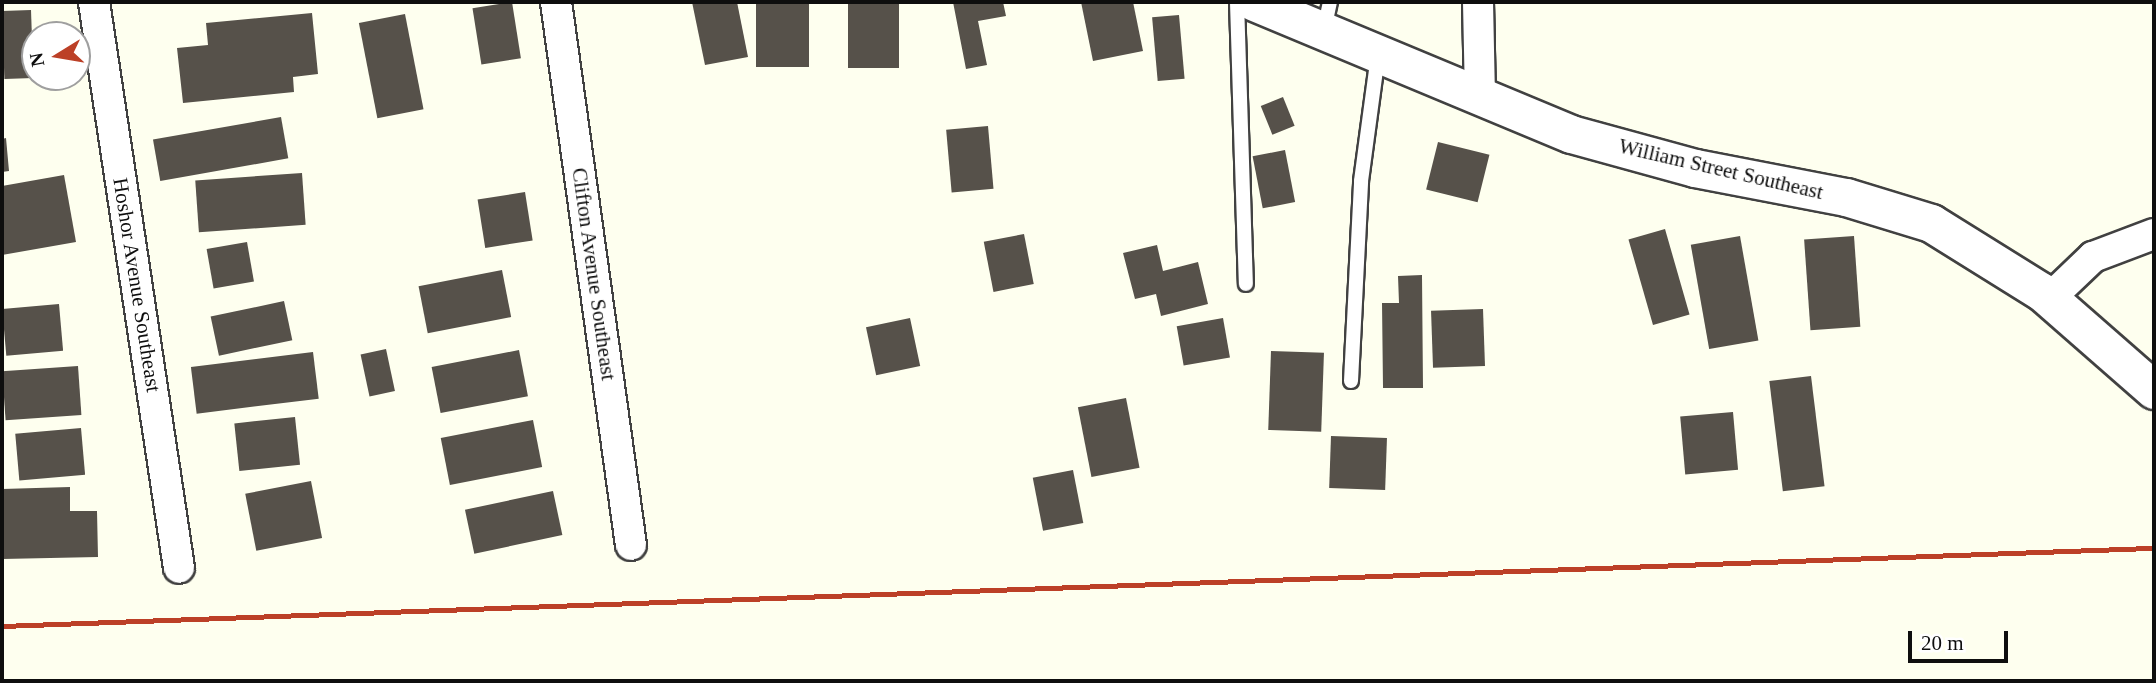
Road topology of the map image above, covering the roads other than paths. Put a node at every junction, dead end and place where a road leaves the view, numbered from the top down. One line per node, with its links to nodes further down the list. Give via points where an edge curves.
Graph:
1 (94, 2): 15 (street, Hoshor Avenue Southeast)
2 (556, 2): 14 (street, Clifton Avenue Southeast)
3 (1237, 2): 10 (lane)
4 (1254, 2): 6 (street, William Street Southeast)
5 (1478, 2): 8 (street)
6 (1327, 17): 7 (street, William Street Southeast)
7 (1378, 56): 8 (street, William Street Southeast); 12 (lane, via 1361,181)
8 (1480, 97): 11 (street, William Street Southeast, via 1571,134 1695,168 1846,197 1931,223)
9 (2154, 234): 11 (street, via 2093,257)
10 (1246, 284)
11 (2049, 299): 13 (street, William Street Southeast)
12 (1351, 381)
13 (2154, 390)
14 (631, 545)
15 (179, 568)

